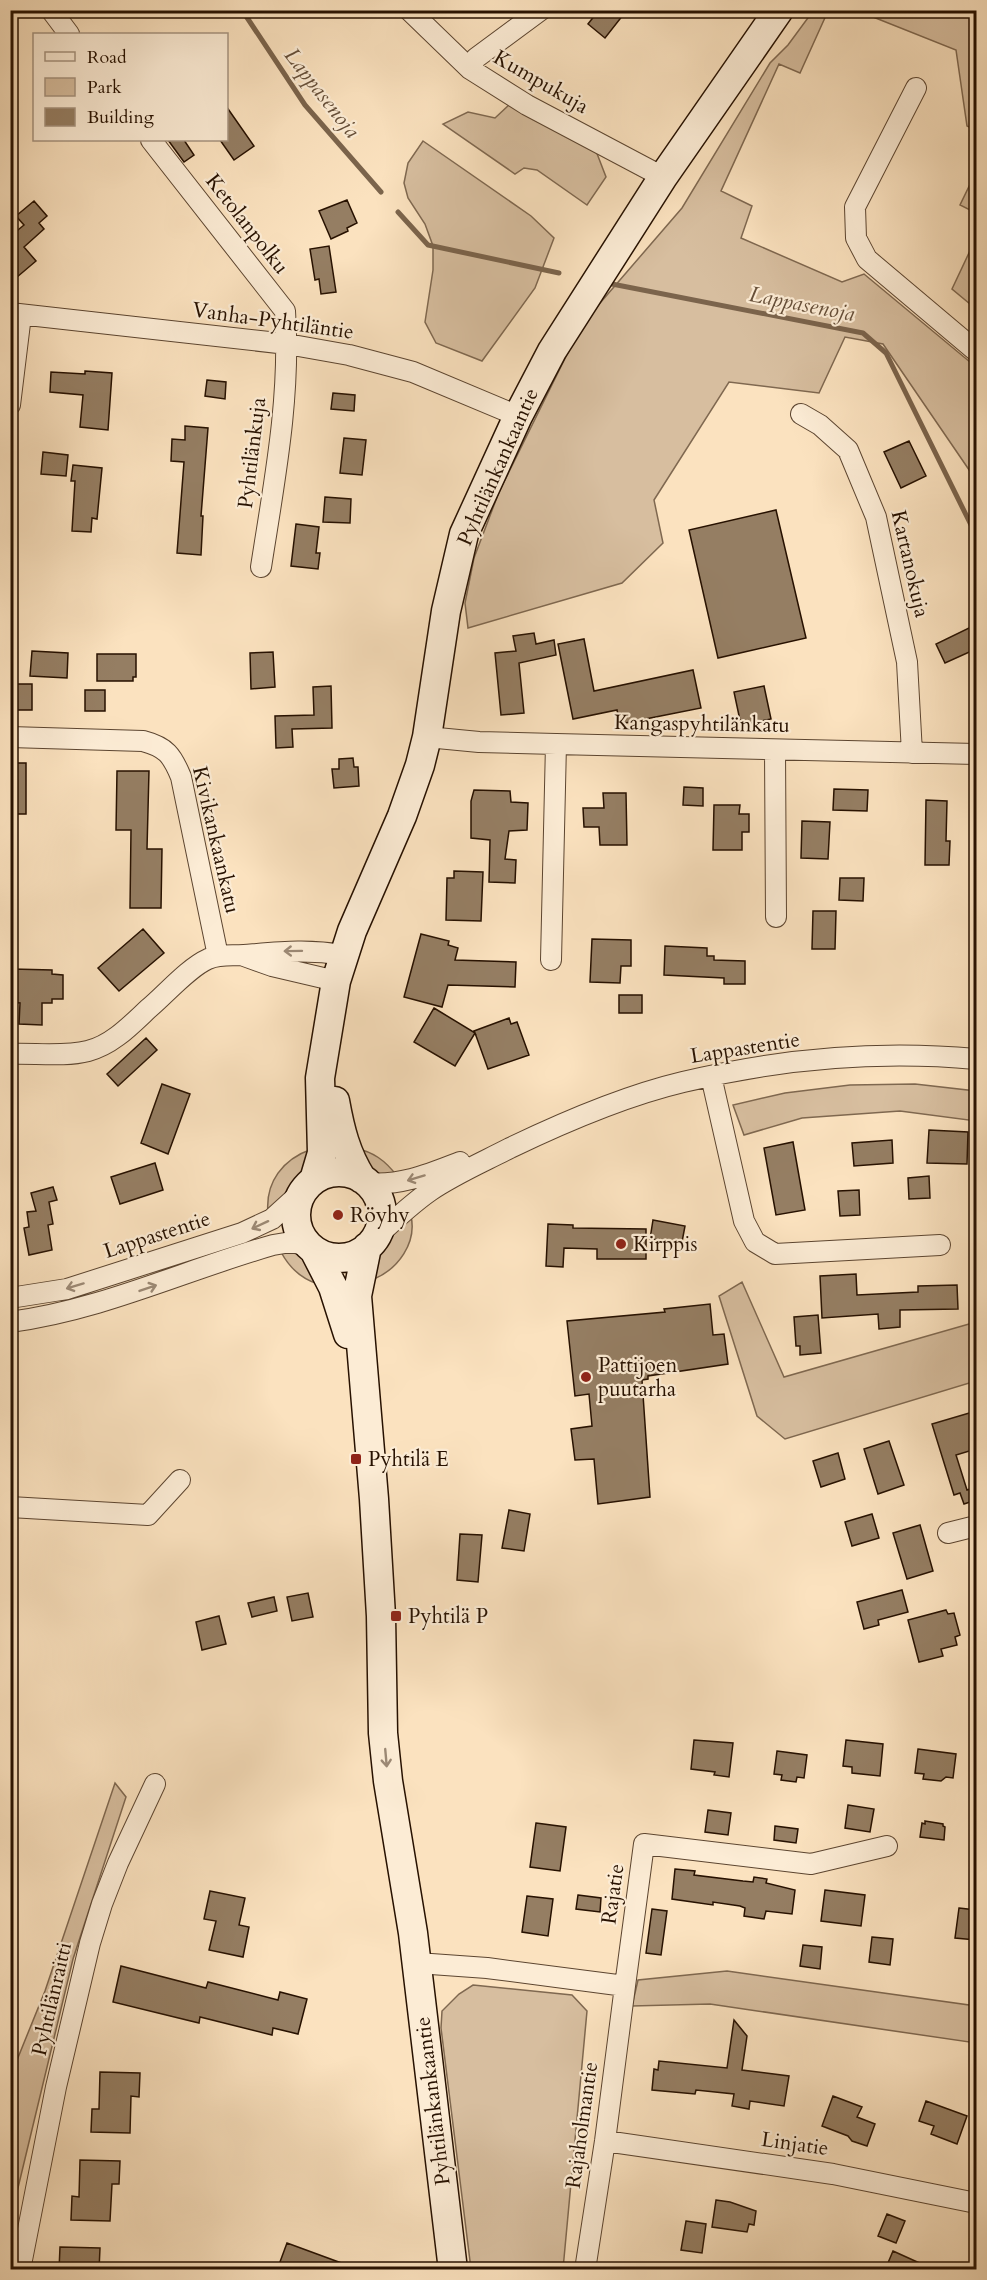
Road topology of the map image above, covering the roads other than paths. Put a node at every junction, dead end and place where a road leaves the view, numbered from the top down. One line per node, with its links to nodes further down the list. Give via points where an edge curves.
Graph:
1 (51, 10): 5 (street)
2 (409, 10): 6 (street, Kumpukuja)
3 (541, 10): 6 (street, via 476,58)
4 (779, 10): 9 (street, Pyhtilänkankaantie)
5 (68, 33)
6 (470, 69): 9 (street, Kumpukuja, via 527,105)
7 (916, 88): 12 (street, via 855,207 856,238 867,259)
8 (152, 141): 11 (street, Ketolanpolku, via 285,311)
9 (663, 177): 15 (street, Pyhtilänkankaantie, via 552,351)
10 (16, 314): 11 (street, Vanha-Pyhtiläntie); 13 (street)
11 (287, 344): 15 (street, Vanha-Pyhtiläntie, via 413,372); 16 (street, Pyhtilänkuja, via 280,450)
12 (976, 351)
13 (10, 405)
14 (801, 414): 21 (street, Kartanokuja, via 820,424 848,450 876,517 907,662)
15 (518, 416): 18 (street, Pyhtilänkankaantie, via 464,534 446,611)
16 (261, 567)
17 (10, 737): 25 (street, Kivikankaankatu, via 143,741 159,745 169,754 181,777)
18 (427, 737): 19 (street, Kangaspyhtilänkatu); 27 (street, Pyhtilänkankaantie, via 412,793)
19 (555, 744): 20 (street, Kangaspyhtilänkatu); 26 (street)
20 (775, 750): 21 (street, Kangaspyhtilänkatu); 23 (street)
21 (912, 753): 22 (street, Kangaspyhtilänkatu)
22 (976, 754)
23 (776, 917)
24 (242, 955): 25 (street); 27 (street, via 272,966); 27 (street, one-way to 24, via 296,950)
25 (218, 956): 29 (street, via 199,964 104,1045 72,1053)
26 (551, 960)
27 (340, 968): 28 (street, Pyhtilänkankaantie)
28 (326, 1048): 33 (street, Pyhtilänkankaantie, via 341,1134 351,1163); 34 (street, Pyhtilänkankaantie, via 320,1078 322,1153)
29 (10, 1054)
30 (976, 1059): 31 (street, Lappastentie, via 868,1056)
31 (711, 1076): 32 (street, Lappastentie, via 626,1100); 36 (street, via 744,1221 755,1242 775,1254)
32 (531, 1138): 33 (street, Lappastentie, one-way to 33, via 414,1179 382,1184); 35 (street, Lappastentie, via 430,1191)
33 (364, 1181): 34 (street, via 338,1172 325,1174); 35 (street, via 376,1193 382,1213)
34 (309, 1184): 37 (street, via 297,1204 296,1221); 38 (street, Lappastentie, one-way to 38, via 272,1219 242,1233 67,1289)
35 (371, 1243): 37 (street, via 355,1255 341,1258 327,1257); 40 (street, Pyhtilänkankaantie, via 357,1296)
36 (940, 1245)
37 (311, 1248): 39 (street, one-way to 37, via 91,1306 273,1245 291,1242); 40 (street, Pyhtilänkankaantie, via 333,1287)
38 (10, 1298)
39 (10, 1322)
40 (363, 1381): 47 (street, Pyhtilänkankaantie, via 381,1616 406,1761)
41 (180, 1480): 42 (street, via 148,1515)
42 (10, 1507)
43 (976, 1526): 44 (street)
44 (948, 1533)
45 (155, 1784): 51 (street, Pyhtilänraitti, via 118,1863 90,1943 56,2087)
46 (887, 1846): 48 (street, Rajatie, via 811,1864 644,1845)
47 (417, 1963): 48 (street); 52 (street, Pyhtilänkankaantie)
48 (625, 1986): 49 (street, Rajaholmantie)
49 (605, 2141): 50 (street, Linjatie, via 833,2174); 53 (street, Rajaholmantie)
50 (976, 2203)
51 (20, 2270)
52 (453, 2270)
53 (585, 2270)

